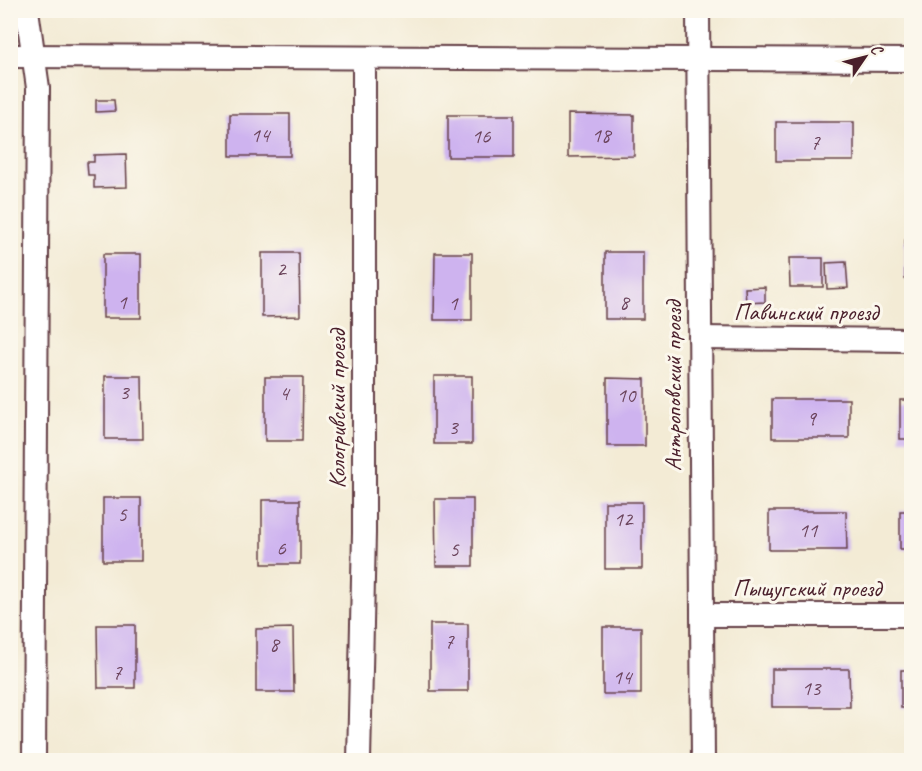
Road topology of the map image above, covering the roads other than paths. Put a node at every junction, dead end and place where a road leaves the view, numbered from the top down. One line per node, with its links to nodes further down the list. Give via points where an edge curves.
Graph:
1 (27, 10): 3 (street)
2 (698, 10): 5 (street, Антроповский проезд)
3 (22, 56): 4 (street); 11 (street, via 38,88)
4 (364, 58): 5 (street); 12 (street, Кологривский проезд, via 364,532)
5 (698, 59): 6 (street); 7 (street, Антроповский проезд)
6 (912, 60)
7 (700, 338): 8 (street, Павинский проезд); 9 (street, Антроповский проезд)
8 (912, 340)
9 (702, 615): 10 (street, Пыщугский проезд); 13 (street, Антроповский проезд)
10 (912, 615)
11 (34, 760)
12 (359, 760)
13 (703, 760)

